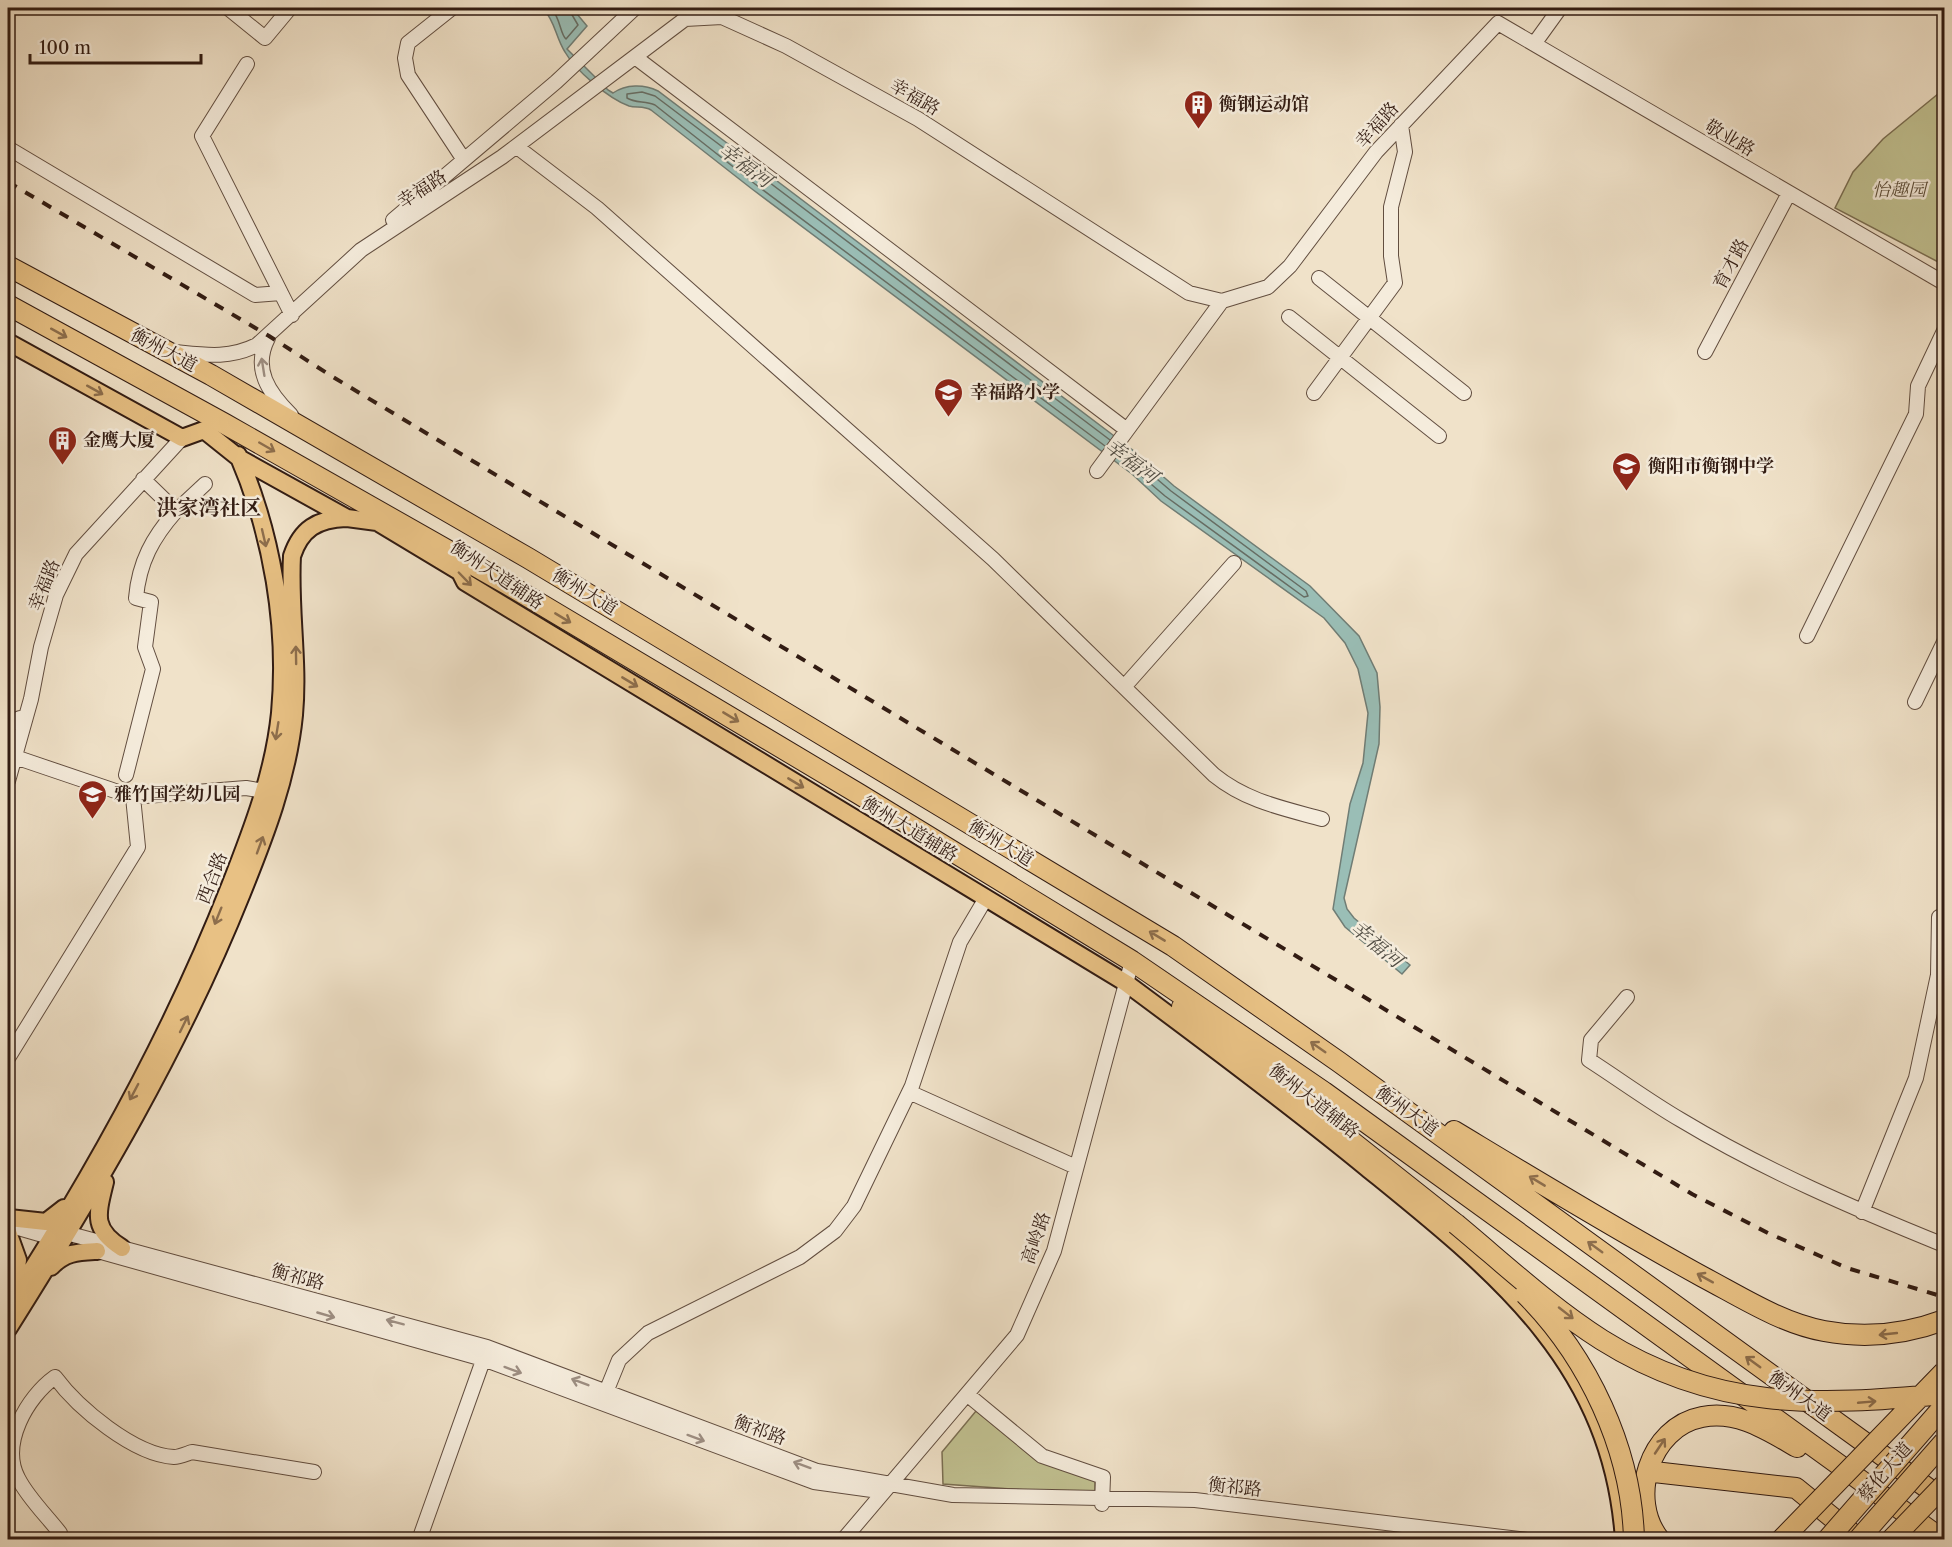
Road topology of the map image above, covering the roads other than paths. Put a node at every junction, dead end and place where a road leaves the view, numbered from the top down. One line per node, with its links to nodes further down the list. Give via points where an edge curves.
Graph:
1 (228, 8): 2 (street, via 265,38)
2 (290, 8)
3 (452, 8): 13 (street, via 408,43 405,58 408,75)
4 (635, 8): 13 (street)
5 (1560, 8): 7 (street)
6 (1498, 23): 7 (street, 敬业路); 10 (street, 幸福路)
7 (1534, 44): 14 (street, 敬业路)
8 (635, 57): 11 (street, 幸福路); 20 (street, 幸福路, via 685,19 722,17 786,46 918,119 1189,293); 37 (street)
9 (247, 64): 19 (street, via 202,136)
10 (1401, 125): 20 (street, 幸福路, via 1290,266 1268,287); 24 (street, via 1405,152 1391,207 1395,283)
11 (517, 147): 15 (street, 幸福路); 51 (street, via 597,208 993,559)
12 (8, 148): 19 (street, via 255,295)
13 (464, 160): 15 (street)
14 (1789, 193): 18 (street, 敬业路); 29 (street, 育才路)
15 (361, 250): 22 (street, 幸福路)
16 (8, 266): 28 (highway, 衡州大道)
17 (1319, 278): 24 (street)
18 (1944, 283)
19 (281, 293): 22 (street)
20 (1222, 301): 37 (street)
21 (8, 305): 33 (highway, 衡州大道, one-way to 33)
22 (292, 315): 26 (street, 幸福路)
23 (1289, 317): 30 (street)
24 (1369, 318): 30 (street); 32 (street)
25 (1944, 331): 49 (street, via 1918,387 1916,414)
26 (269, 336): 28 (street, 幸福路, via 248,349 224,356); 35 (street, one-way to 26, via 267,384 261,351)
27 (8, 342): 34 (main road, one-way to 34)
28 (167, 351): 35 (highway, 衡州大道)
29 (1705, 352)
30 (1340, 357): 31 (street); 38 (street)
31 (1314, 393)
32 (1464, 393)
33 (225, 424): 36 (highway); 40 (main road, 西合路); 46 (highway, 衡州大道, one-way to 46)
34 (160, 426): 39 (main road); 47 (street, 幸福路, via 165,438 162,450)
35 (303, 428): 66 (highway, 衡州大道, one-way to 35, via 1173,945 528,558)
36 (204, 430): 39 (main road); 40 (main road, 衡州大道辅路)
37 (1125, 433): 41 (street)
38 (1439, 436)
39 (182, 438): 42 (street, 幸福路)
40 (239, 458): 45 (main road, 衡州大道辅路); 57 (main road, 西合路, one-way to 57, via 254,492 279,605 280,713)
41 (1100, 467)
42 (144, 478): 44 (street); 47 (street, 幸福路)
43 (205, 484): 44 (street)
44 (176, 511): 55 (street, via 147,549 137,582 136,598 151,602 145,647 153,669)
45 (347, 518): 46 (main road, 衡州大道辅路); 68 (main road, 西合路, one-way to 45, via 197,999 278,796 294,716 294,549 305,531 316,523)
46 (384, 520): 60 (main road, 衡州大道辅路, one-way to 60, via 460,572 465,582); 62 (highway, 衡州大道, one-way to 62, via 507,584)
47 (72, 556): 53 (street, 幸福路, via 50,594); 54 (street, 幸福路, via 56,595)
48 (1234, 563): 51 (street)
49 (1807, 636)
50 (1944, 642): 52 (street)
51 (1124, 687): 59 (street, via 1233,791)
52 (1915, 702)
53 (14, 721): 54 (street, 幸福路)
54 (11, 750): 56 (street, 幸福路); 58 (street)
55 (126, 775)
56 (8, 781)
57 (265, 791): 58 (street, via 246,788); 70 (main road, 西合路, one-way to 70, via 215,925 185,991 127,1106)
58 (133, 797): 65 (street, via 138,847)
59 (1322, 819)
60 (986, 898): 63 (main road, 衡州大道辅路); 67 (street, via 960,942)
61 (1939, 917): 71 (street, via 1938,975 1916,1078)
62 (1131, 961): 63 (street, 高岭路); 73 (highway, via 1190,1014); 93 (highway, 衡州大道, via 1324,1092)
63 (1126, 983): 69 (street, 高岭路); 101 (main road, 衡州大道辅路, via 1335,1141 1441,1228 1527,1309 1569,1367 1623,1469)
64 (1627, 997): 71 (street, via 1591,1040 1590,1060 1680,1120)
65 (8, 1058)
66 (1339, 1062): 80 (highway, one-way to 66, via 1892,1335 1856,1336 1821,1330 1783,1317 1658,1252); 94 (highway, 衡州大道, one-way to 66)
67 (909, 1092): 69 (street); 84 (street, via 854,1206 836,1231 800,1257 648,1333 619,1360)
68 (110, 1162): 74 (main road, 西合路); 76 (main road, via 100,1228 105,1237)
69 (1076, 1167): 86 (street, 高岭路, via 1054,1251 1017,1335)
70 (75, 1197): 72 (main road, via 46,1222); 74 (main road, 西合路)
71 (1862, 1212): 75 (street)
72 (8, 1223): 74 (street, 衡祁路); 79 (main road, via 18,1260)
73 (1456, 1224): 85 (highway, one-way to 85, bridge, via 1602,1339 1681,1379 1764,1400 1815,1403); 102 (highway, bridge, via 1543,1312 1592,1386 1622,1457)
74 (59, 1235): 76 (street, 衡祁路); 77 (street, 衡祁路); 78 (main road, 西合路); 79 (main road, 西合路)
75 (1944, 1245)
76 (122, 1248): 82 (street, 衡祁路, one-way to 76)
77 (97, 1251): 78 (main road, via 60,1257); 82 (street, 衡祁路, one-way to 82)
78 (38, 1281): 81 (main road, 西合路)
79 (9, 1304)
80 (1944, 1320)
81 (8, 1329)
82 (485, 1353): 84 (street, 衡祁路, one-way to 82); 92 (street, 衡祁路, one-way to 92, via 814,1482); 97 (street)
83 (1944, 1372): 104 (highway, bridge)
84 (606, 1392): 92 (street, 衡祁路, one-way to 84, via 817,1471)
85 (1944, 1394)
86 (968, 1395): 92 (street, 高岭路); 95 (street, via 1042,1456 1103,1477)
87 (1944, 1406): 105 (highway, 蔡伦大道, bridge)
88 (1944, 1442): 106 (highway, 蔡伦大道, bridge)
89 (314, 1472): 96 (street, via 192,1452 175,1457 158,1453 121,1436 84,1410 55,1377 40,1388 21,1419 11,1457 18,1478)
90 (1654, 1472): 106 (highway, via 1796,1488)
91 (1944, 1485): 107 (highway, bridge)
92 (886, 1488): 95 (street, 衡祁路); 98 (street, 高岭路)
93 (1882, 1495): 103 (highway, one-way to 93, via 1648,1517 1646,1475 1666,1437 1701,1417 1748,1420); 108 (highway, 衡州大道)
94 (1944, 1500)
95 (1102, 1501): 99 (street, 衡祁路, via 1194,1505); 100 (street, 衡祁路, via 1196,1500)
96 (61, 1539)
97 (419, 1539)
98 (843, 1539)
99 (1481, 1539)
100 (1527, 1539)
101 (1624, 1539)
102 (1634, 1539)
103 (1660, 1539)
104 (1780, 1539)
105 (1827, 1539)
106 (1859, 1539)
107 (1891, 1539)
108 (1944, 1539)

